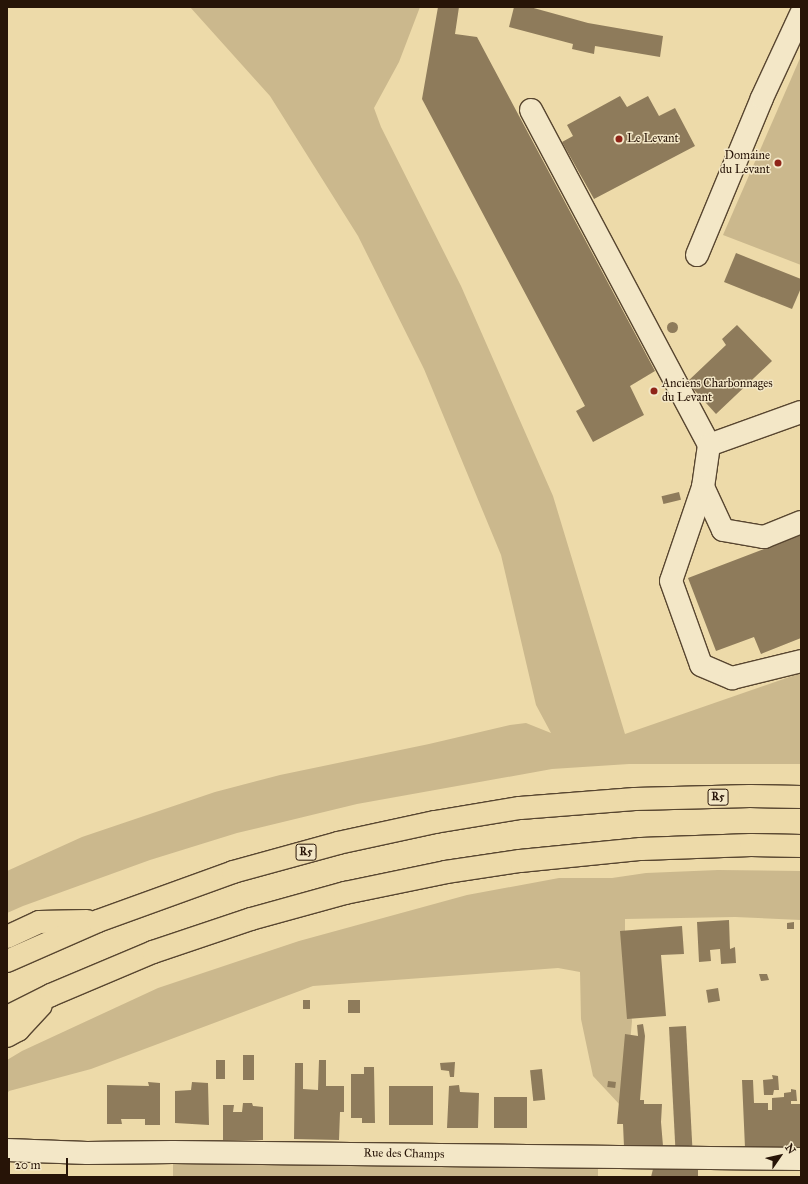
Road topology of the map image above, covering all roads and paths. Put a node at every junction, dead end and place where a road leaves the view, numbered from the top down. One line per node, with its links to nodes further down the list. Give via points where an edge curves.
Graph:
1 (801, 14): 3 (street, via 762,98)
2 (531, 110): 5 (street)
3 (697, 255)
4 (801, 412): 5 (street)
5 (709, 445): 6 (street)
6 (703, 487): 7 (street, via 723,530 764,537); 8 (street, via 671,581 701,665 732,678)
7 (801, 522)
8 (801, 661)
9 (801, 797): 11 (highway, R5, via 635,799 520,808 435,822 338,843 233,872)
10 (801, 846): 14 (highway, via 641,849 520,861 446,872 345,893 251,919 153,952)
11 (98, 921): 12 (highway, via 40,922); 13 (highway, R5)
12 (7, 937)
13 (7, 962)
14 (51, 995): 15 (highway); 16 (highway, via 18,1030)
15 (7, 1017)
16 (7, 1036)
17 (7, 1150): 18 (street, Rue des Champs, via 87,1154 173,1152)
18 (801, 1159)

